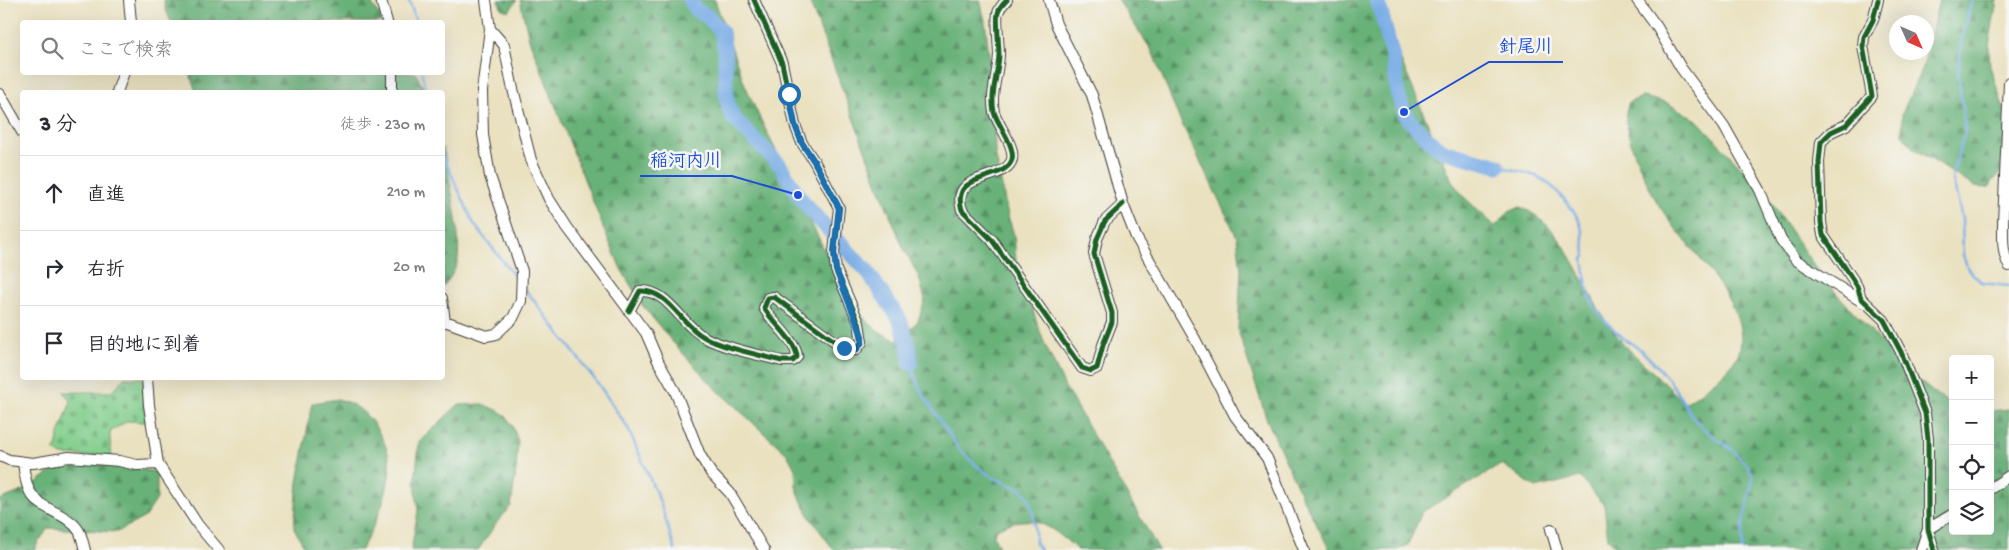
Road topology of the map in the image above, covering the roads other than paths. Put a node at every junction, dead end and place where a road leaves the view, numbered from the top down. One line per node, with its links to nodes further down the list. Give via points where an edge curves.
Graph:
1 (129, 0): 9 (street)
2 (381, 0): 10 (street)
3 (486, 0): 11 (street)
4 (754, 0): 22 (street, via 782,63 802,143 840,214 834,252 836,270 862,342 856,350 844,348 774,297 768,298 764,308 797,350 793,361 782,361 702,337 660,297 648,290 640,291)
5 (1006, 0): 19 (street, via 997,13 999,58 993,99 994,113 1013,152 1011,162 1004,169 974,180 963,191 960,203 962,210 992,240 1082,368 1091,371 1096,368 1112,322 1094,254 1105,221)
6 (1049, 0): 19 (street, via 1056,24 1092,95)
7 (1637, 0): 21 (street, via 1724,126 1760,190 1781,240 1796,260)
8 (1878, 0): 21 (street, via 1863,46 1872,96 1846,125 1831,132 1821,142 1819,162 1823,236 1857,286 1861,298)
9 (131, 20)
10 (386, 20)
11 (490, 29): 22 (street, via 504,45 531,160 549,199); 23 (street, via 482,91 482,135 490,176 522,271 521,301 513,318 496,334 486,336)
12 (123, 75): 15 (street)
13 (392, 75): 16 (street)
14 (2009, 82): 20 (street, via 2003,243)
15 (118, 90)
16 (392, 90)
17 (0, 94): 18 (street)
18 (20, 129)
19 (1123, 204): 36 (street, via 1136,237 1235,416 1267,458)
20 (2009, 266)
21 (1871, 307): 32 (street, via 1884,320 1896,344 1924,413 1928,439)
22 (629, 311): 35 (street, via 646,333 675,392 700,455 710,472 730,493)
23 (445, 321)
24 (147, 380): 27 (street)
25 (0, 456): 26 (street)
26 (23, 462): 27 (street, via 69,457 137,465); 33 (street, via 30,493 80,531)
27 (158, 464): 34 (street)
28 (2009, 476): 29 (street)
29 (1994, 486)
30 (1949, 516): 32 (street)
31 (1550, 529): 37 (street)
32 (1928, 529): 38 (street); 39 (street)
33 (84, 550)
34 (218, 550)
35 (764, 550)
36 (1304, 550)
37 (1557, 550)
38 (1921, 550)
39 (1934, 550)

